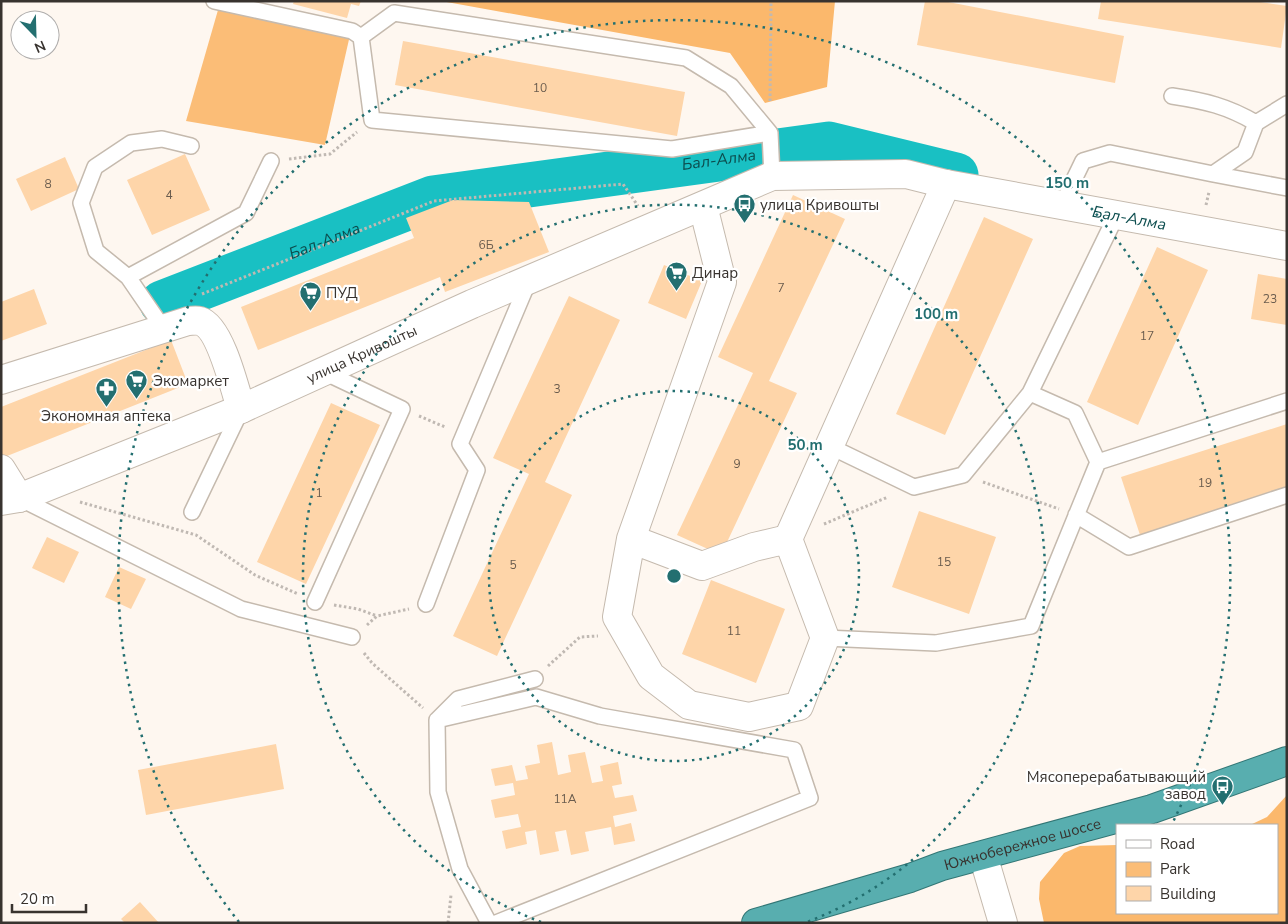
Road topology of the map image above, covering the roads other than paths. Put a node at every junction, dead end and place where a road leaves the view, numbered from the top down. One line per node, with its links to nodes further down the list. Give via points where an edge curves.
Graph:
1 (214, 1): 2 (lane, via 352,31)
2 (361, 37): 6 (lane, via 394,13 686,58 731,86); 6 (lane, via 372,120 672,149)
3 (1172, 96): 5 (lane, via 1211,102)
4 (1287, 104): 5 (lane)
5 (1256, 124): 9 (lane, via 1245,152)
6 (770, 133): 10 (lane)
7 (191, 146): 17 (lane, via 162,139 131,143 95,167 81,203 96,251)
8 (271, 161): 17 (lane, via 246,213)
9 (1213, 174): 12 (lane); 13 (lane, via 1110,153 1083,161)
10 (772, 175): 11 (street, улица Кривошты, via 906,174); 14 (street, улица Кривошты)
11 (946, 184): 13 (street, улица Кривошты); 25 (street)
12 (1287, 188)
13 (1067, 198): 15 (street, улица Кривошты)
14 (703, 206): 18 (street, улица Кривошты); 33 (street, via 722,282)
15 (1117, 214): 16 (street, улица Кривошты); 22 (lane)
16 (1287, 246)
17 (128, 276): 19 (lane)
18 (529, 280): 20 (street, улица Кривошты); 35 (lane, via 460,444 477,470)
19 (163, 328): 21 (street); 24 (street, via 201,321 210,329 218,342)
20 (324, 372): 24 (street, улица Кривошты); 34 (lane, via 402,409)
21 (1, 380)
22 (1030, 393): 25 (lane, via 963,475 914,487); 26 (lane, via 1075,413)
23 (1287, 401): 26 (lane)
24 (241, 409): 29 (street, улица Кривошты); 30 (lane)
25 (829, 446): 32 (street)
26 (1098, 462): 31 (lane)
27 (1, 469): 29 (street)
28 (1287, 496): 31 (lane, via 1129,547)
29 (10, 500): 36 (lane, via 241,609)
30 (192, 512)
31 (1076, 515): 37 (lane, via 1031,626 936,643)
32 (788, 538): 33 (street, via 702,566); 37 (street)
33 (631, 540): 37 (street, via 617,617 651,676 690,705 749,717 799,706)
34 (315, 602)
35 (426, 604)
36 (352, 637)
37 (825, 638)
38 (535, 679): 39 (lane, via 458,699)
39 (436, 720): 46 (lane, via 438,792 460,868); 47 (lane, via 536,697 600,716 794,750 810,798)
40 (1287, 762): 42 (highway, Южнобережное шоссе)
41 (1287, 768): 42 (highway, Южнобережное шоссе, via 1166,811)
42 (1080, 832): 43 (highway, Южнобережное шоссе); 44 (highway, Южнобережное шоссе)
43 (985, 862): 44 (highway, Южнобережное шоссе); 45 (street)
44 (939, 871): 48 (highway, Южнобережное шоссе); 49 (highway, Южнобережное шоссе, via 905,888)
45 (1000, 912)
46 (489, 923)
47 (496, 923)
48 (756, 923)
49 (800, 923)

